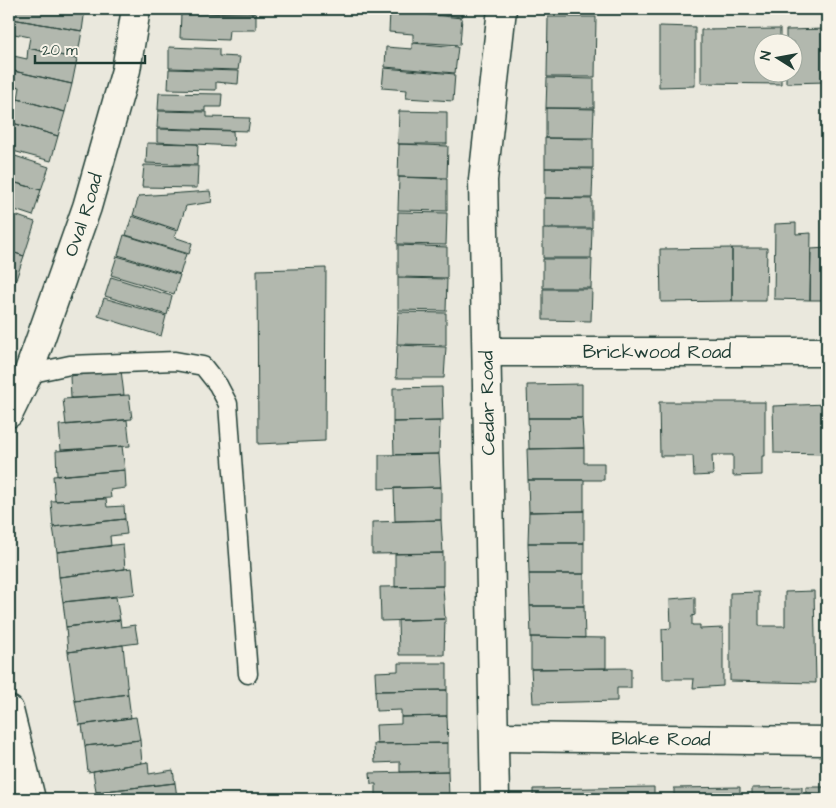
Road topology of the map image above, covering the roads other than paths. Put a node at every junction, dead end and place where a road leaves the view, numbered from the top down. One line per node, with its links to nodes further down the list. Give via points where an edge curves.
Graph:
1 (136, 9): 5 (street, Oval Road, via 126,70 87,207)
2 (502, 9): 3 (street, Cedar Road, via 483,180)
3 (487, 352): 4 (street, Brickwood Road); 9 (street, Cedar Road)
4 (827, 352)
5 (28, 374): 6 (street, Oval Road); 7 (lane, via 70,365 175,361 203,366 218,385 228,404)
6 (9, 414)
7 (248, 674)
8 (9, 710): 11 (street)
9 (494, 736): 10 (street, Blake Road); 12 (street, Cedar Road)
10 (827, 741)
11 (31, 799)
12 (495, 799)

